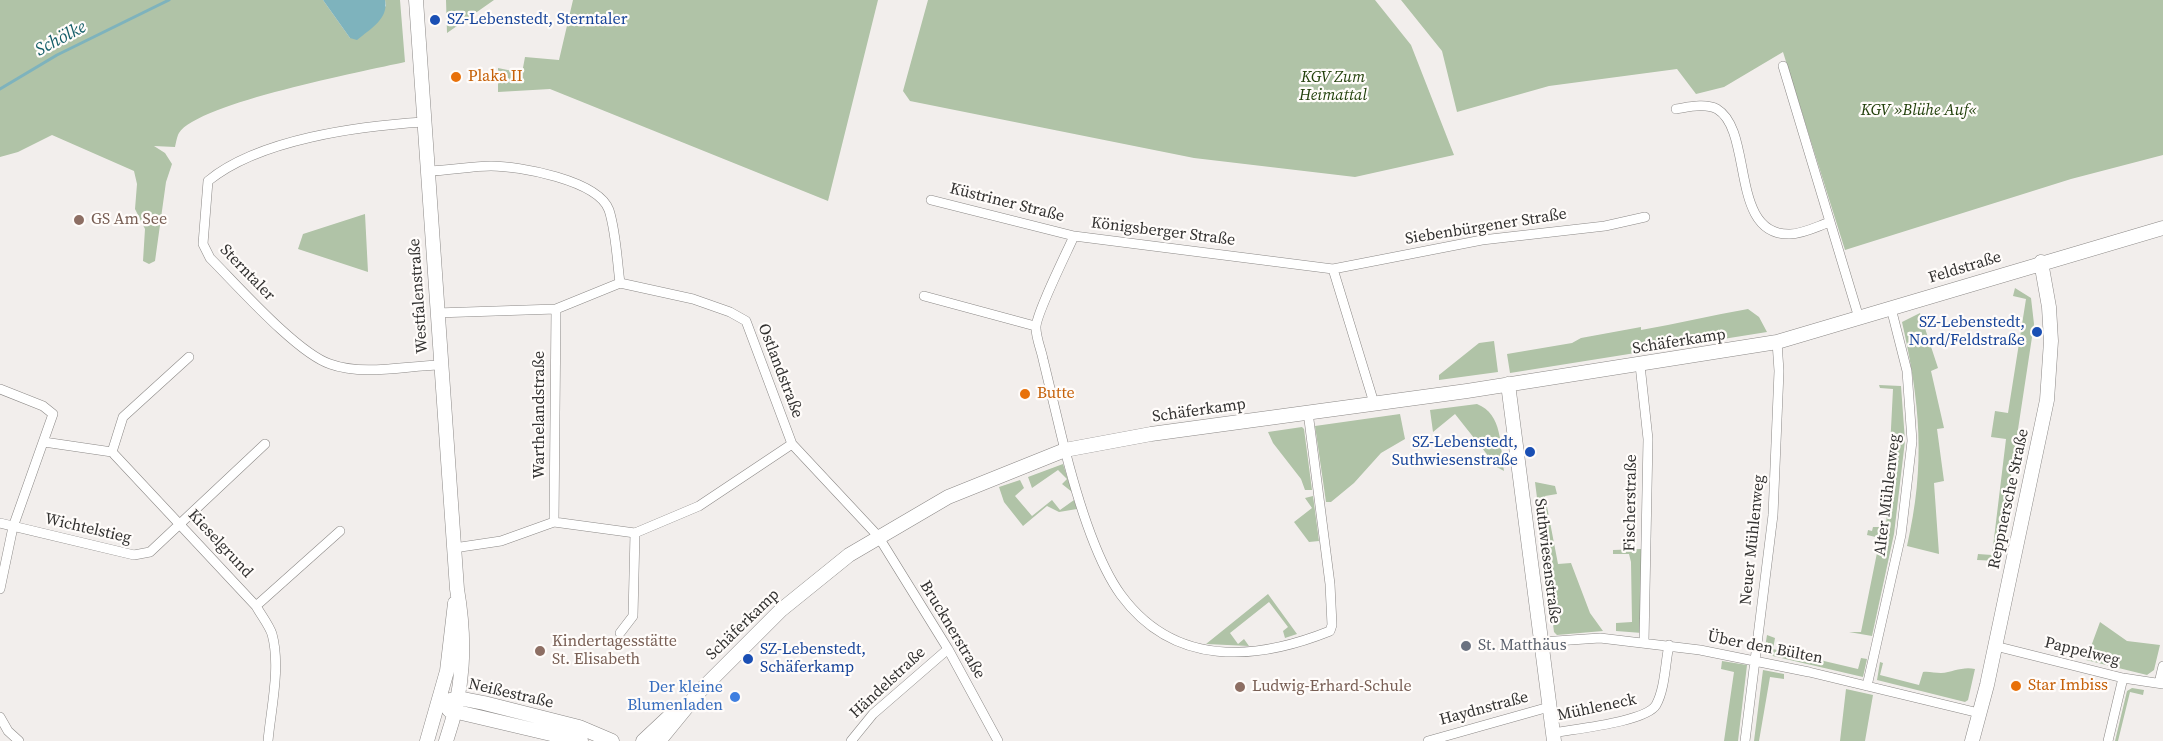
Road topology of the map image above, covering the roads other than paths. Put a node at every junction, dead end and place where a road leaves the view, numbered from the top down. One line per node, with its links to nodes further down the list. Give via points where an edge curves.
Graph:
1 (416, 0): 4 (street, Westfalenstraße)
2 (1783, 66): 8 (street)
3 (1676, 109): 8 (street, via 1699,105 1715,109 1729,120 1751,205 1761,223 1773,232 1791,234)
4 (424, 122): 5 (street, Westfalenstraße); 22 (street, Sterntaler, via 301,140 225,167 208,181 203,244 210,258 312,355 330,364 360,369)
5 (427, 171): 13 (street, via 491,166 524,169 585,189 600,198 608,209); 17 (street, Westfalenstraße)
6 (931, 200): 10 (street, Küstriner Straße)
7 (1645, 217): 12 (street, Siebenbürgener Straße, via 1605,226 1482,240)
8 (1830, 222): 18 (street)
9 (2163, 228): 11 (street, Feldstraße)
10 (1074, 236): 12 (street, Königsberger Straße); 19 (street, Königsberger Straße)
11 (2041, 262): 15 (street, Feldstraße); 48 (street, Reppnersche Straße, via 2049,307 2051,366 2047,400)
12 (1333, 269): 26 (street)
13 (620, 283): 16 (street); 30 (street, Ostlandstraße, via 669,292 746,321)
14 (924, 296): 19 (street)
15 (1891, 308): 18 (street, Feldstraße); 54 (street, Alter Mühlenweg, via 1907,371 1912,441 1901,535)
16 (556, 309): 17 (street); 33 (street, Warthelandstraße)
17 (436, 313): 22 (street, Westfalenstraße)
18 (1859, 318): 20 (street, Feldstraße)
19 (1035, 326): 31 (street)
20 (1777, 342): 23 (street, Schäferkamp); 50 (street, Neuer Mühlenweg, via 1773,515)
21 (189, 357): 32 (street, via 123,417)
22 (440, 365): 40 (street, Westfalenstraße)
23 (1640, 365): 24 (street, Schäferkamp); 46 (street, Fischerstraße, via 1648,439)
24 (1508, 384): 26 (street, Schäferkamp); 45 (street, Suthwiesenstraße)
25 (0, 389): 28 (street, via 53,414)
26 (1374, 403): 27 (street, Schäferkamp)
27 (1308, 412): 31 (street, Schäferkamp); 31 (street, via 1332,625 1330,631 1312,638 1247,653 1187,645 1153,628 1120,594 1097,547)
28 (44, 442): 32 (street); 36 (street)
29 (265, 444): 35 (street, Wichtelstieg)
30 (792, 444): 38 (street, via 699,506); 39 (street, Ostlandstraße)
31 (1065, 450): 39 (street, Schäferkamp, via 948,497)
32 (112, 452): 35 (street, Kieselgrund)
33 (554, 522): 38 (street); 40 (street, via 501,541)
34 (0, 523): 36 (street, Wichtelstieg)
35 (181, 523): 36 (street, Wichtelstieg, via 150,552 135,555); 43 (street, Kieselgrund)
36 (14, 527): 41 (street)
37 (340, 531): 43 (street)
38 (635, 533): 44 (street, via 633,616)
39 (878, 536): 49 (street, Brucknerstraße); 55 (street, Schäferkamp, via 810,584)
40 (454, 548): 42 (street, Westfalenstraße)
41 (0, 589)
42 (457, 589): 56 (street, Westfalenstraße, via 463,623 463,674); 57 (street, Westfalenstraße)
43 (256, 606): 64 (street, Kieselgrund, via 272,634 273,645 275,674)
44 (620, 633)
45 (1541, 642): 46 (street, Über den Bülten, via 1600,638); 58 (street, Suthwiesenstraße)
46 (1644, 642): 47 (street, Über den Bülten)
47 (1669, 645): 50 (street, Über den Bülten); 62 (street, Mühleneck, via 1655,707 1646,714)
48 (1995, 646): 52 (street, Pappelweg); 60 (street, Reppnersche Straße)
49 (948, 649): 71 (street, Händelstraße, via 873,714); 72 (street, Brucknerstraße)
50 (1755, 660): 54 (street, Über den Bülten); 74 (street, Neuer Mühlenweg)
51 (2163, 666): 53 (street)
52 (2123, 678): 53 (street, Pappelweg); 76 (street)
53 (2161, 684)
54 (1867, 686): 60 (street, Über den Bülten)
55 (699, 692): 69 (street, Schäferkamp); 70 (street, Schäferkamp)
56 (458, 698): 57 (street, Neißestraße); 59 (street, Westfalenstraße); 68 (street, Neißestraße, via 568,724)
57 (439, 703): 59 (street, Neißestraße); 65 (street, Westfalenstraße)
58 (1549, 707): 62 (street, Suthwiesenstraße); 73 (street, Haydnstraße)
59 (455, 713): 66 (street, Westfalenstraße); 67 (street, Neißestraße)
60 (1979, 713): 75 (street, Reppnersche Straße)
61 (0, 717): 63 (street)
62 (1553, 737)
63 (19, 741)
64 (268, 741)
65 (427, 741)
66 (446, 741)
67 (581, 741)
68 (612, 741)
69 (643, 741)
70 (659, 741)
71 (851, 741)
72 (998, 741)
73 (1428, 741)
74 (1745, 741)
75 (1972, 741)
76 (2108, 741)

